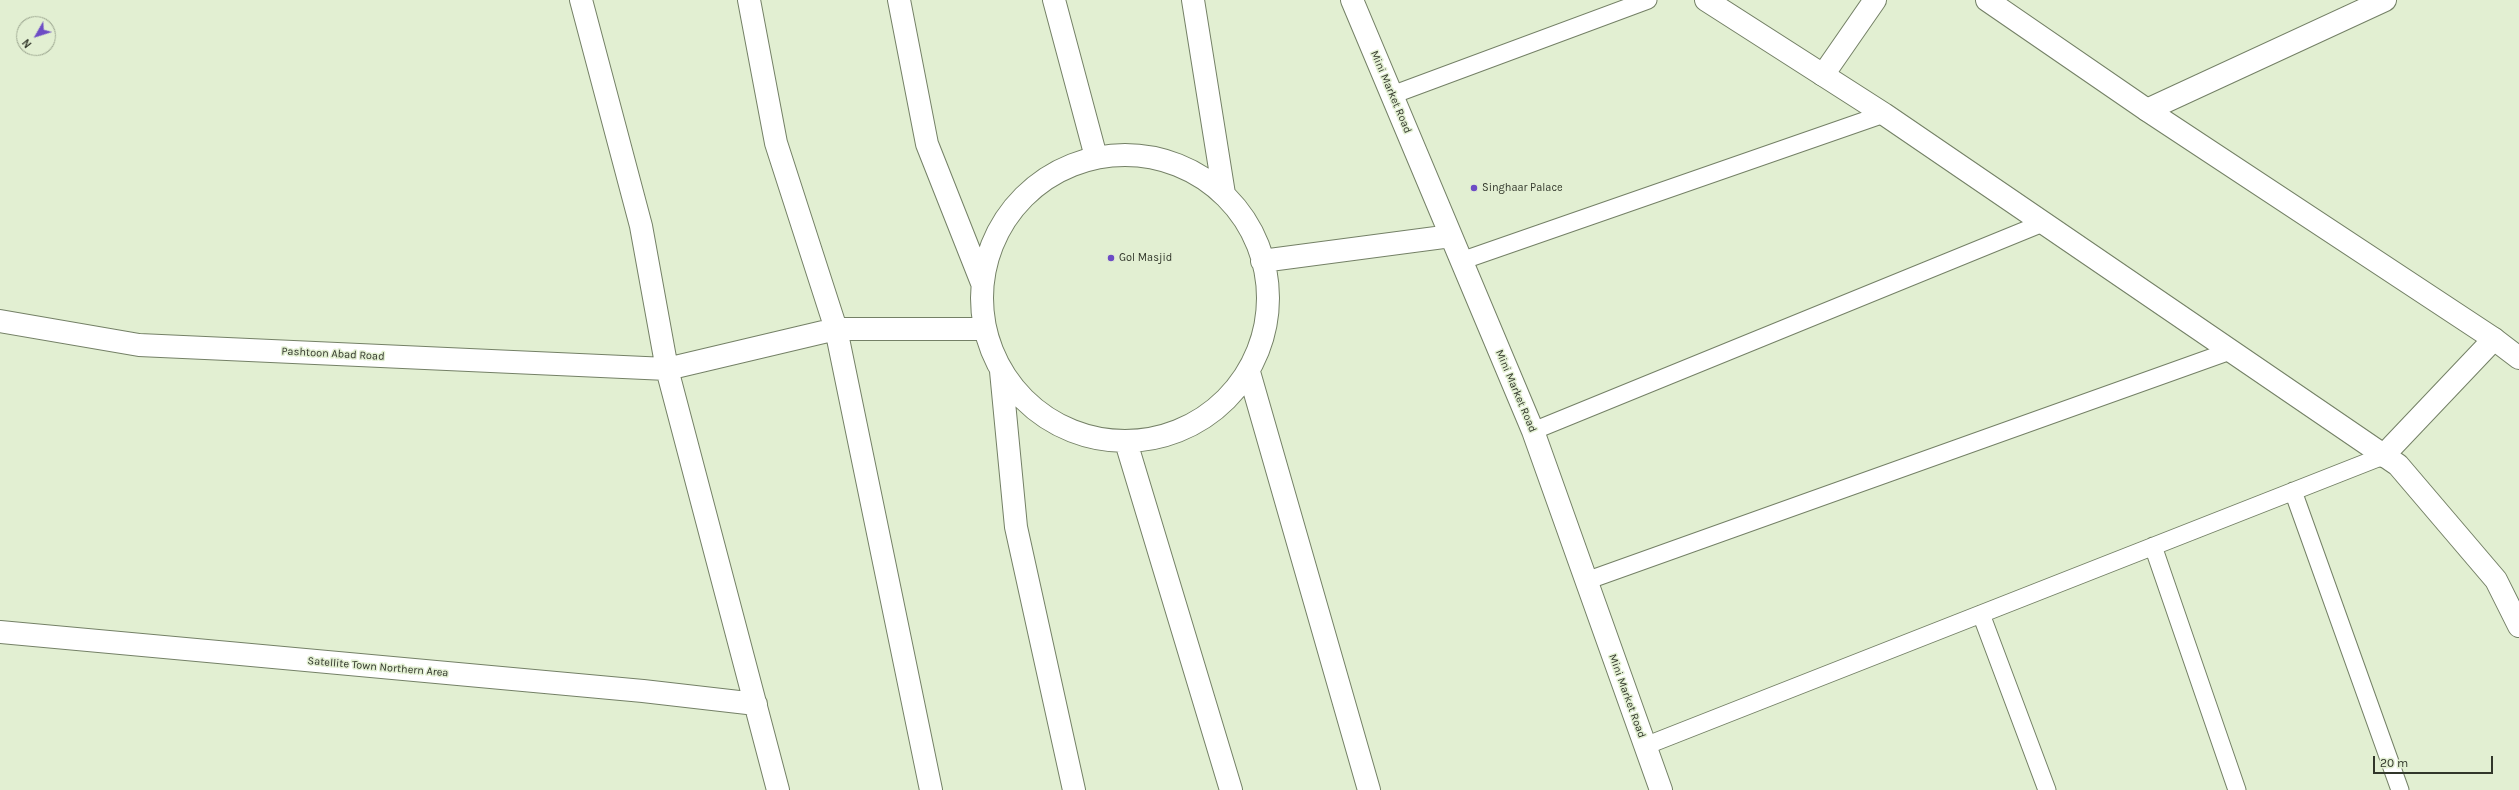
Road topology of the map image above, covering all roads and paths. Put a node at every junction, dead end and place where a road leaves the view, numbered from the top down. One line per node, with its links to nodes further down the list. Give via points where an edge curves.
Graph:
1 (582, 0): 29 (street, via 641,226)
2 (749, 0): 24 (street, via 776,143)
3 (899, 0): 22 (street, via 927,144)
4 (1054, 0): 16 (street)
5 (1193, 0): 17 (street)
6 (1352, 0): 13 (street, Mini Market Road)
7 (1648, 0): 13 (lane)
8 (1706, 0): 12 (street)
9 (1875, 0): 12 (street)
10 (1987, 0): 14 (street)
11 (2385, 0): 14 (street)
12 (1823, 75): 15 (street)
13 (1392, 95): 19 (street, Mini Market Road)
14 (2147, 110): 26 (street)
15 (1884, 114): 18 (street); 21 (lane)
16 (1096, 157): 17 (street, via 1142,156 1186,168); 22 (street, via 1054,173 1019,201 994,239)
17 (1224, 194): 20 (street, via 1251,230)
18 (2043, 222): 27 (street); 32 (lane)
19 (1451, 236): 20 (street); 21 (street, Mini Market Road)
20 (1262, 261): 31 (street, via 1268,276 1267,326)
21 (1461, 261): 32 (street, Mini Market Road)
22 (982, 284): 25 (street)
23 (0, 321): 29 (street, Pashtoon Abad Road, via 139,344)
24 (836, 329): 25 (street, Pashtoon Abad Road); 29 (street, Pashtoon Abad Road); 44 (street)
25 (985, 329): 30 (street)
26 (2494, 339): 28 (street); 34 (street)
27 (2230, 351): 34 (street); 37 (lane)
28 (2519, 358)
29 (667, 369): 41 (street)
30 (1002, 371): 33 (street, via 1034,409 1064,427 1077,434); 45 (street, via 1016,527)
31 (1249, 372): 33 (street, via 1217,410 1175,434); 47 (street)
32 (1532, 431): 37 (street, Mini Market Road)
33 (1126, 442): 46 (street)
34 (2383, 456): 35 (lane); 39 (street, via 2398,465 2496,580)
35 (2293, 491): 36 (lane); 51 (lane)
36 (2153, 546): 38 (lane); 50 (lane)
37 (1586, 581): 42 (street, Mini Market Road)
38 (1981, 614): 42 (lane); 49 (lane)
39 (2519, 626)
40 (0, 632): 41 (street, Satellite Town Northern Area, via 643,691)
41 (756, 704): 43 (street)
42 (1645, 746): 48 (street, Mini Market Road)
43 (778, 790)
44 (931, 790)
45 (1074, 790)
46 (1231, 790)
47 (1369, 790)
48 (1661, 790)
49 (2047, 790)
50 (2237, 790)
51 (2400, 790)

